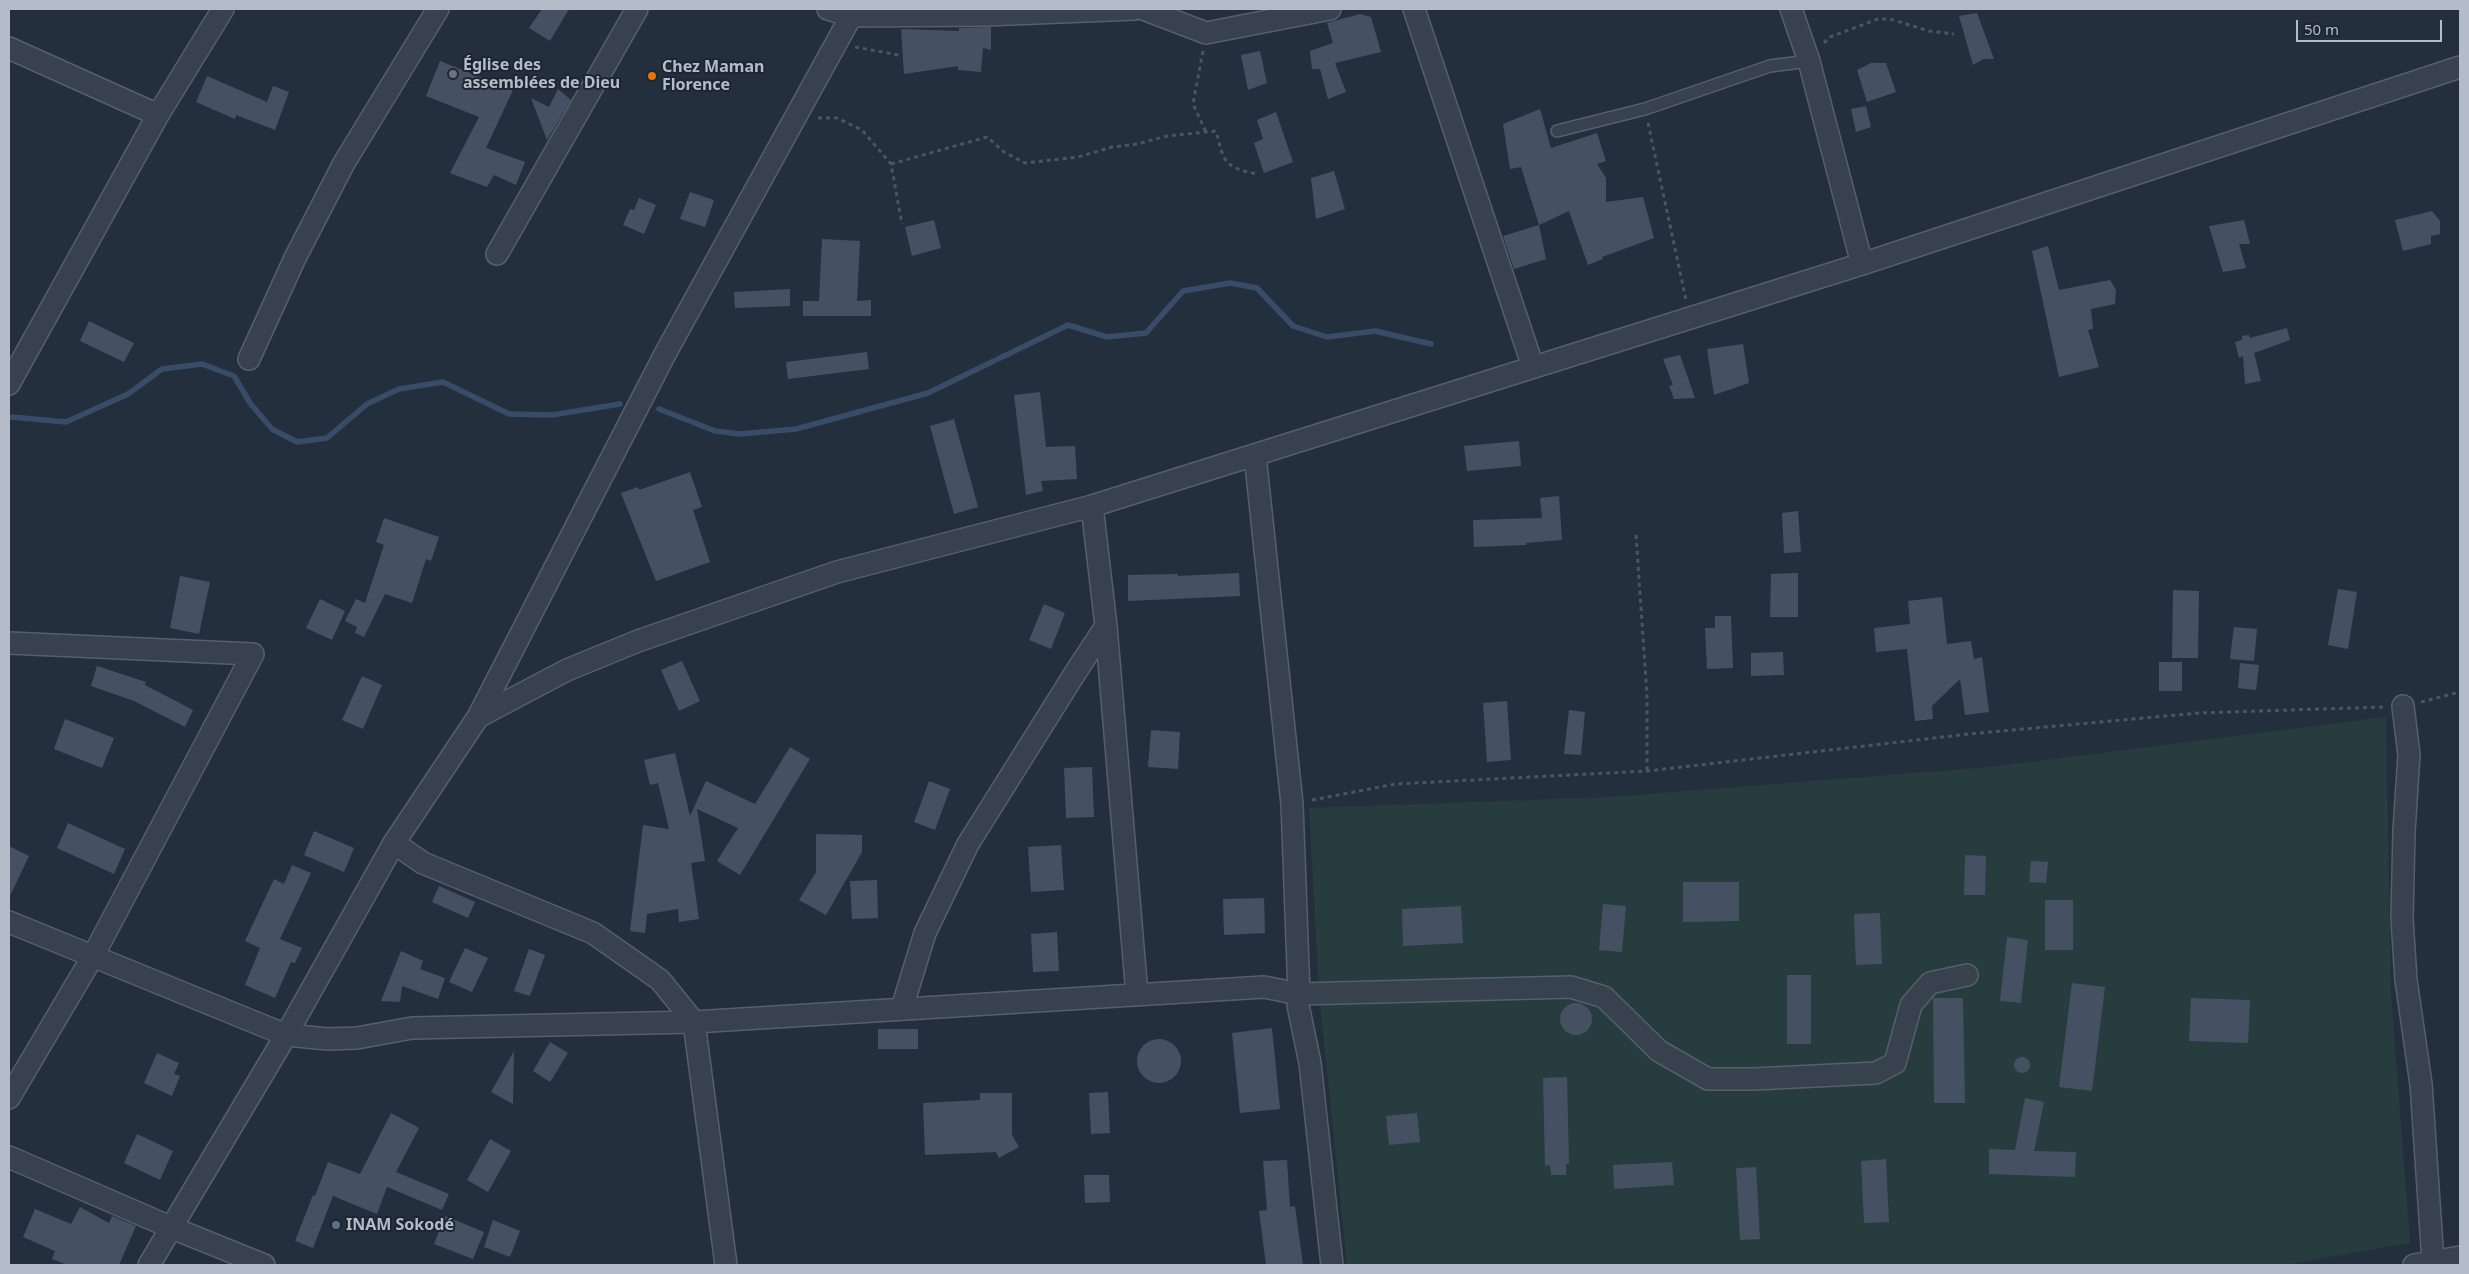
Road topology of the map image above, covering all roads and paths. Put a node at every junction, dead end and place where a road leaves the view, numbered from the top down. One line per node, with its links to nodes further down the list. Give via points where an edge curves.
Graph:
1 (223, 9): 19 (street)
2 (438, 9): 29 (street, via 344,163 294,258)
3 (637, 9): 26 (street)
4 (828, 9): 10 (street)
5 (1135, 9): 10 (street, via 986,15)
6 (1143, 9): 11 (street)
7 (1330, 9): 11 (street)
8 (1414, 9): 30 (street)
9 (1791, 9): 16 (street)
10 (853, 12): 20 (street)
11 (1206, 33): 22 (path, via 1193,104)
12 (1954, 34): 16 (path, via 1878,19 1830,37)
13 (850, 46): 15 (path)
14 (9, 48): 19 (street)
15 (899, 55)
16 (1809, 61): 18 (lane, via 1770,66); 27 (street)
17 (2460, 67): 27 (street)
18 (1644, 109): 21 (lane); 28 (path)
19 (158, 116): 31 (street)
20 (792, 123): 23 (path, via 837,118 862,130); 39 (street, via 665,354)
21 (1557, 131)
22 (1206, 132): 23 (path, via 1167,136 1078,157 1025,163 1004,152 988,137); 24 (path, via 1216,131 1223,158 1239,171)
23 (891, 164): 25 (path)
24 (1258, 174)
25 (902, 224)
26 (497, 254)
27 (1862, 264): 28 (street)
28 (1690, 318): 30 (street)
29 (249, 359)
30 (1533, 367): 32 (street)
31 (9, 384)
32 (1255, 455): 33 (street); 41 (street)
33 (1092, 506): 35 (street); 39 (street, via 837,572 638,641 567,670)
34 (1636, 535): 40 (path, via 1647,695)
35 (1106, 626): 47 (street); 48 (street, via 968,844 925,933)
36 (9, 643): 44 (street, via 254,654)
37 (2460, 692): 38 (path)
38 (2403, 706): 40 (path, via 2199,713 1969,734); 55 (street, via 2409,755 2402,919 2406,980 2421,1084)
39 (478, 717): 42 (street)
40 (1647, 771): 41 (path, via 1396,784)
41 (1292, 804): 46 (street)
42 (394, 843): 49 (street, via 422,862 593,933 660,980); 50 (street)
43 (9, 922): 44 (street)
44 (93, 956): 50 (street); 51 (street)
45 (1967, 975): 46 (street, via 1930,983 1911,1005 1895,1063 1876,1073 1754,1079 1708,1079 1659,1051 1604,997 1571,988)
46 (1299, 994): 47 (street, via 1264,987); 59 (street, via 1298,1005 1310,1063)
47 (1137, 996): 48 (street)
48 (902, 1008): 49 (street)
49 (694, 1022): 50 (street, via 412,1028 357,1038 328,1039); 58 (street)
50 (286, 1035): 53 (street)
51 (9, 1098)
52 (9, 1157): 53 (street)
53 (170, 1228): 56 (street); 57 (street)
54 (2460, 1257): 55 (street)
55 (2424, 1264)
56 (149, 1265)
57 (264, 1265)
58 (726, 1265)
59 (1332, 1265)

